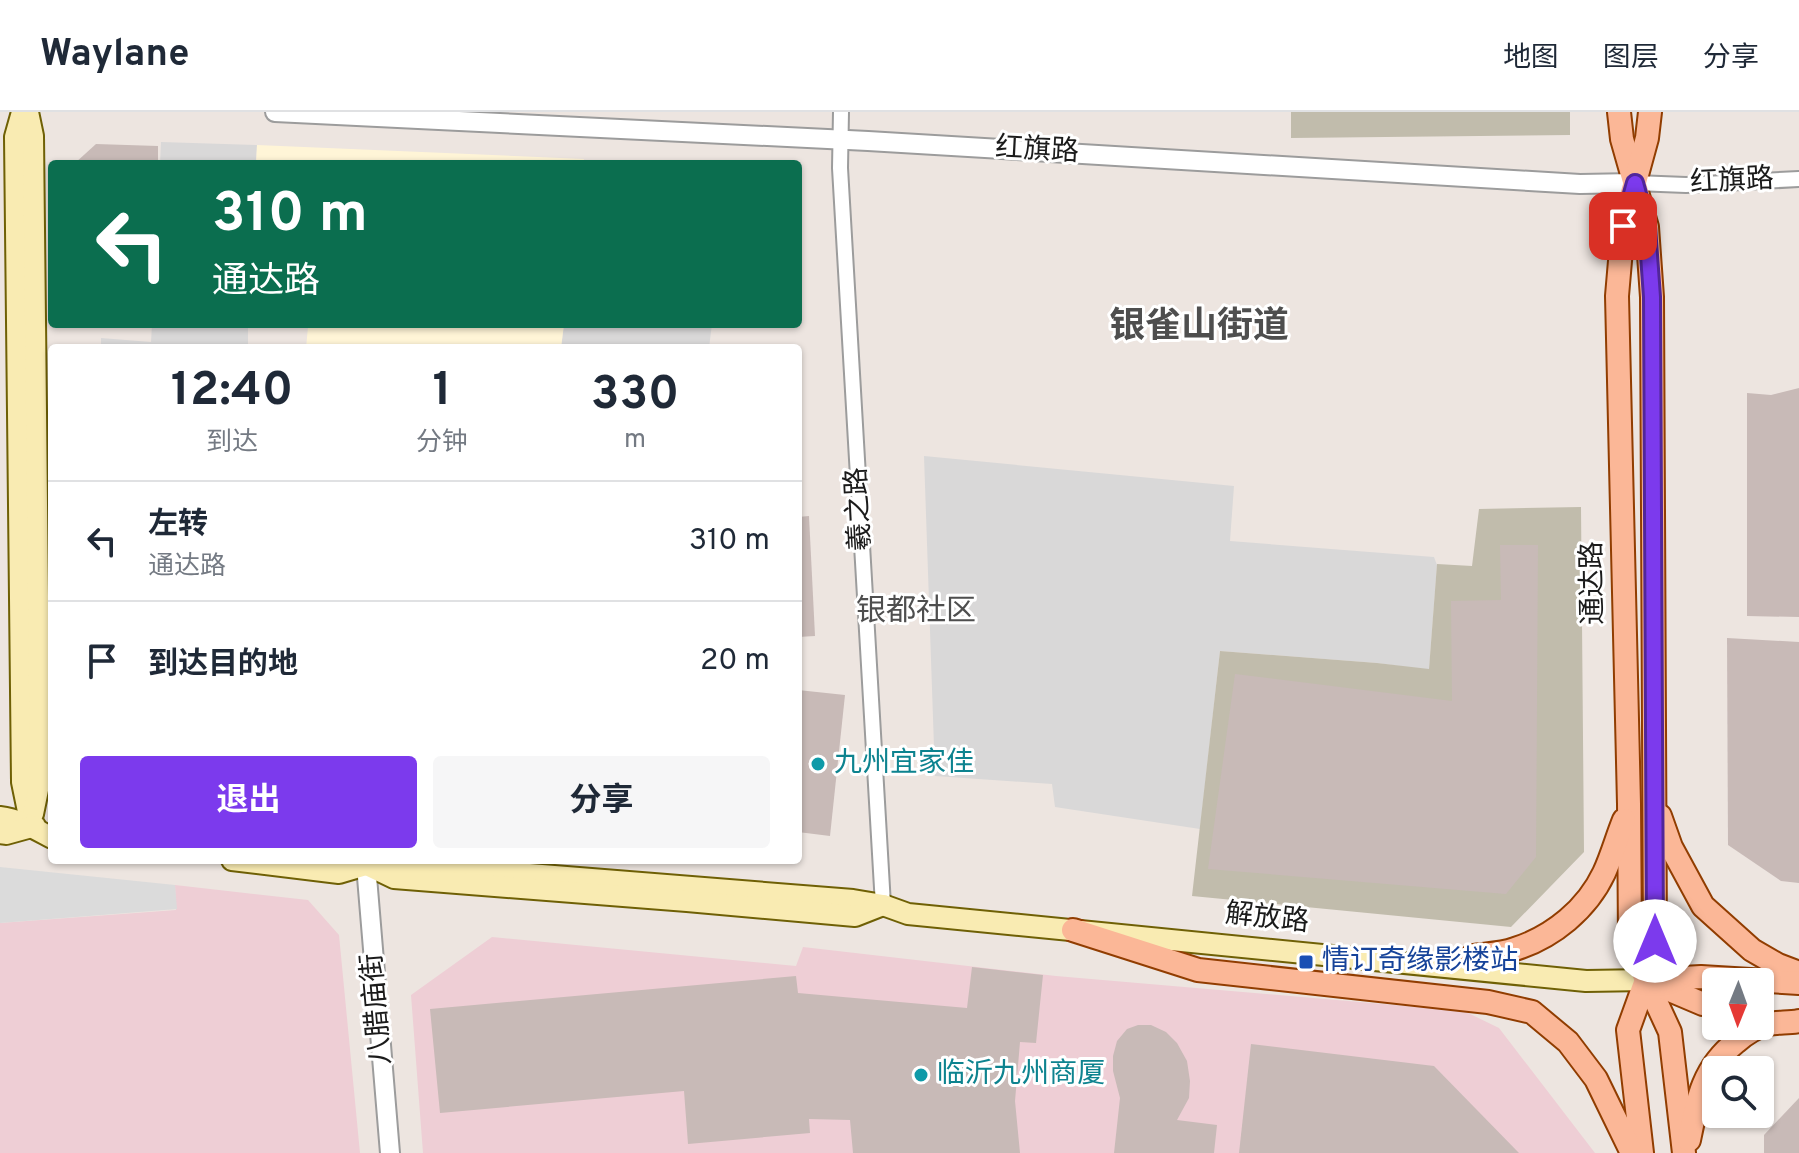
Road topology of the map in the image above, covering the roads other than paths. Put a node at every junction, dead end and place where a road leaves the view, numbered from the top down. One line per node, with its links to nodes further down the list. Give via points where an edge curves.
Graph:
1 (25, 112): 13 (main road, via 33,136 40,780)
2 (275, 112): 6 (street, 红旗路)
3 (841, 112): 6 (street, 羲之路)
4 (1619, 112): 8 (main road, 通达路)
5 (1650, 112): 8 (main road, 通达路)
6 (842, 140): 8 (street, 红旗路); 20 (street, 羲之路)
7 (1799, 179): 8 (street, 红旗路)
8 (1635, 183): 9 (main road, 通达路, via 1647,227 1652,297); 10 (main road, 通达路, via 1623,226 1617,296)
9 (1654, 799): 23 (main road, via 1671,847 1703,906 1752,950); 24 (main road, 通达路, via 1655,941)
10 (1629, 804): 22 (main road, via 1604,874 1563,925 1513,950); 24 (main road, 通达路, via 1630,939)
11 (0, 817): 13 (main road)
12 (48, 823): 13 (main road)
13 (31, 826): 14 (main road); 15 (main road)
14 (0, 833)
15 (48, 836)
16 (265, 864): 17 (main road, 解放路, via 339,873)
17 (355, 864)
18 (359, 864): 30 (street, 八腊庙街)
19 (363, 864): 20 (main road, 解放路, via 394,878 855,916)
20 (883, 905): 21 (main road, 解放路, via 908,914); 22 (main road, 解放路)
21 (1073, 930): 24 (main road, 解放路, via 1586,981); 31 (main road, via 1198,970 1488,1002 1532,1012 1568,1042 1596,1079)
22 (1472, 956): 24 (main road, 解放路)
23 (1799, 973)
24 (1646, 980): 25 (main road, 解放路, via 1701,977); 26 (main road, 解放路); 32 (main road, 通达路, via 1628,1030); 33 (main road, 通达路, via 1670,1032)
25 (1799, 983)
26 (1702, 1004)
27 (1774, 1010): 28 (main road)
28 (1799, 1013)
29 (1799, 1021): 33 (main road, via 1768,1024 1723,1052 1698,1100)
30 (390, 1153)
31 (1632, 1153)
32 (1642, 1153)
33 (1686, 1153)

